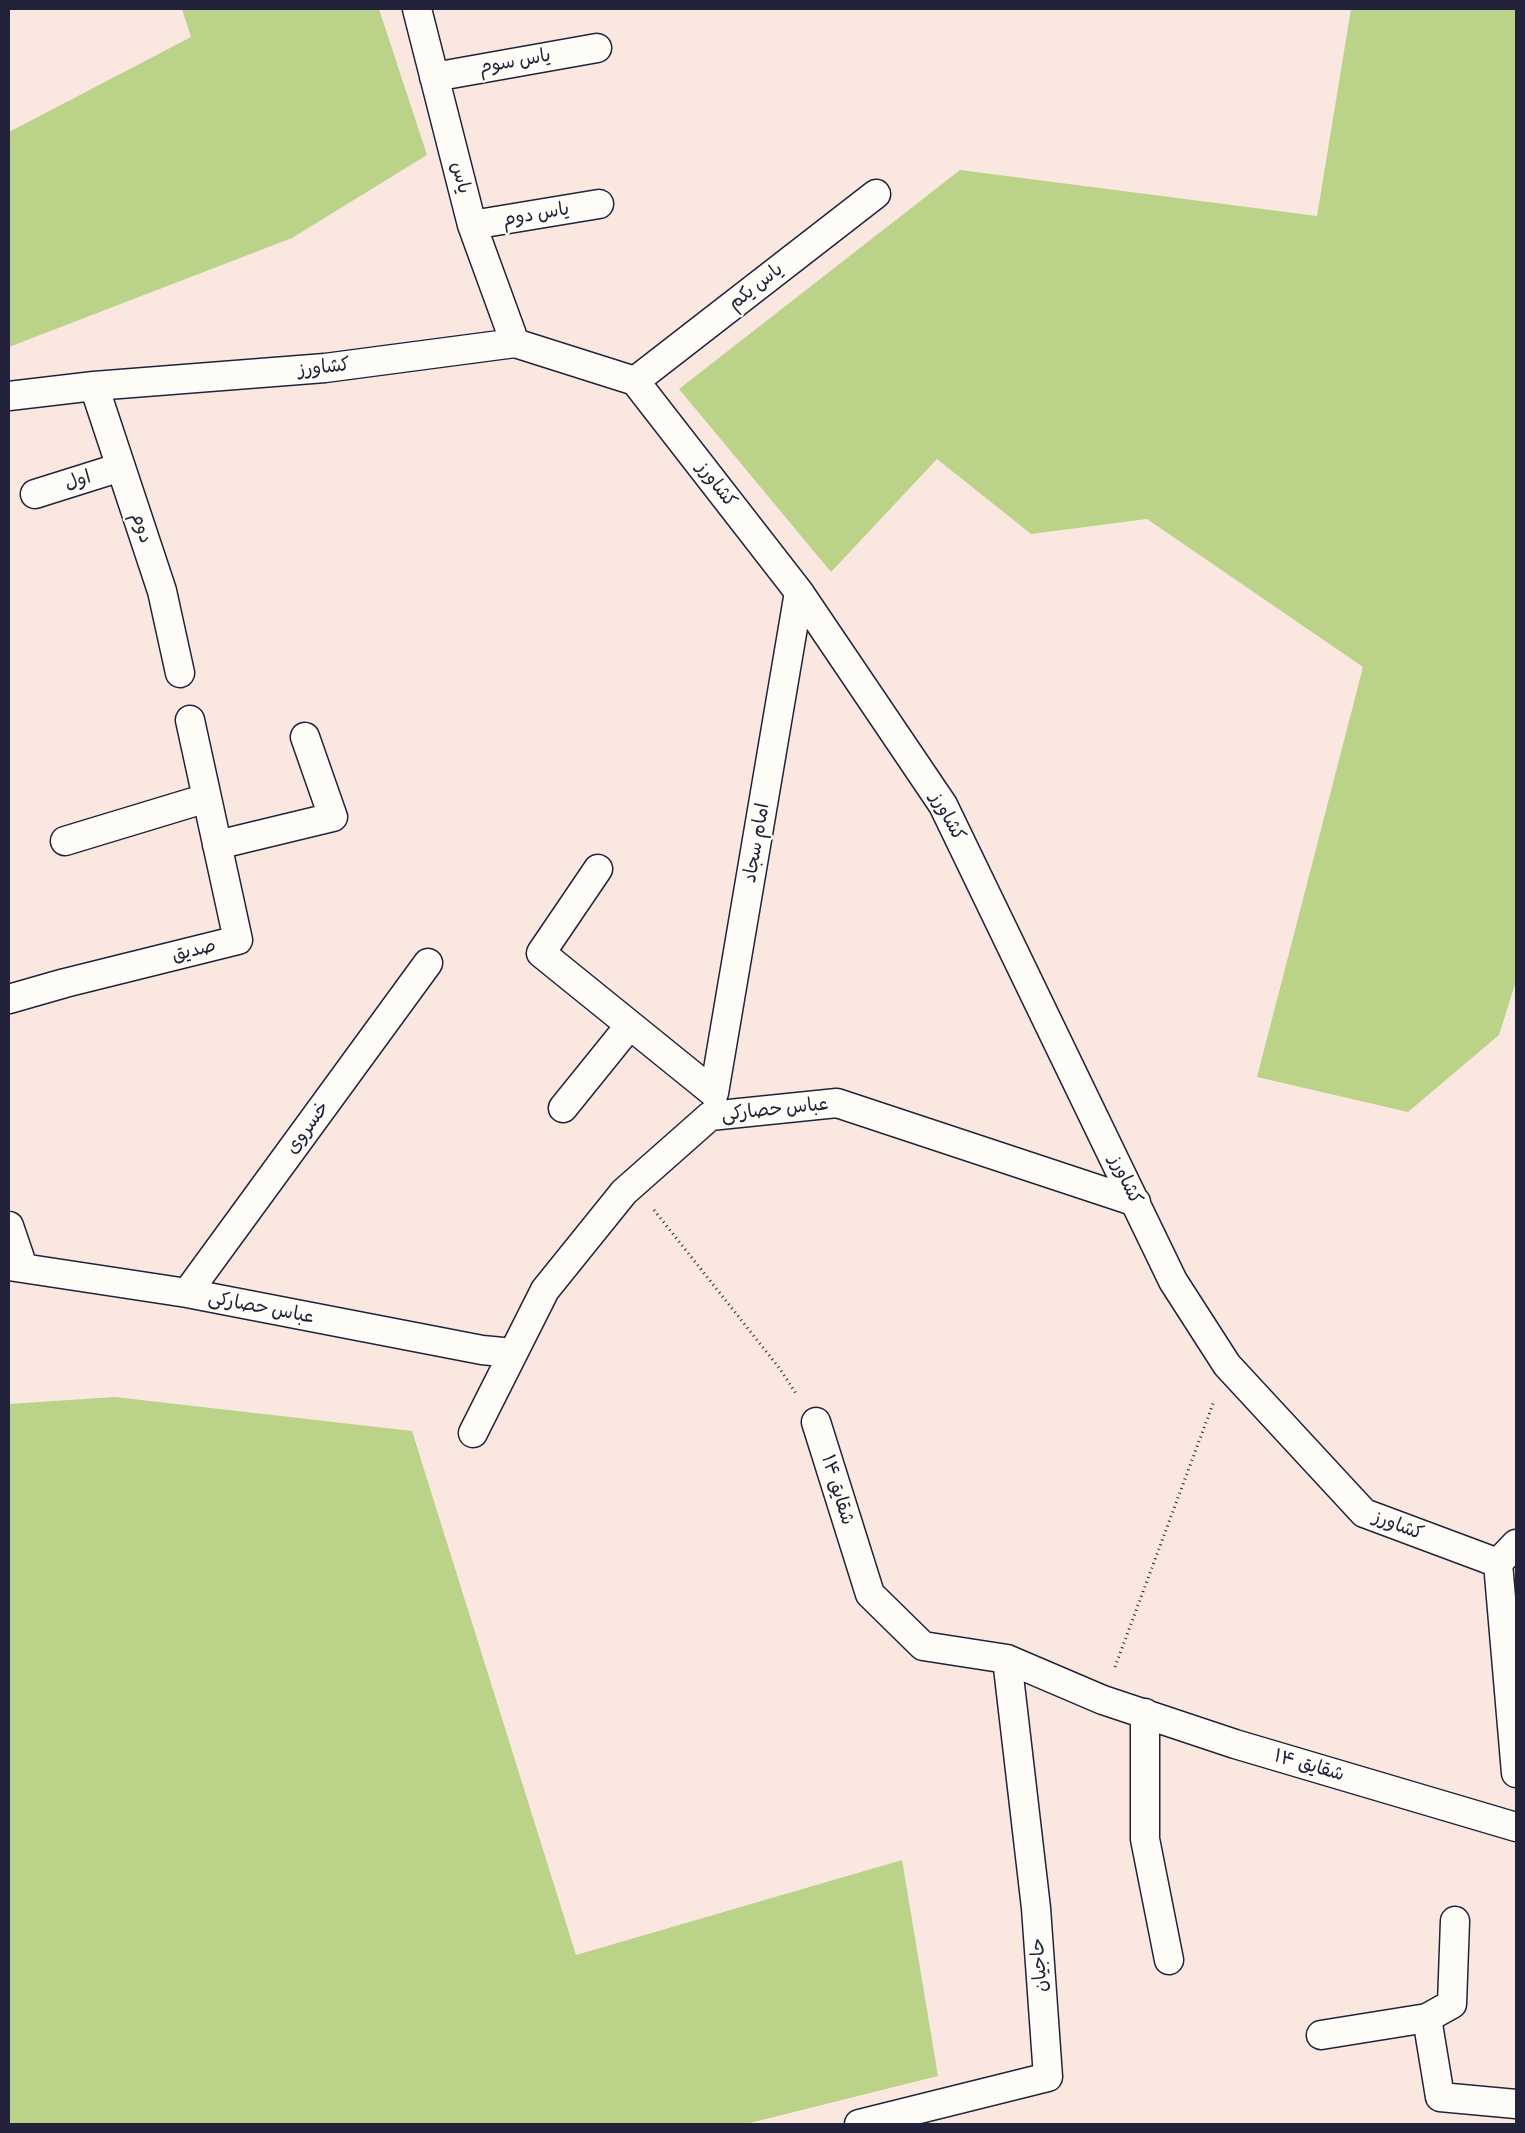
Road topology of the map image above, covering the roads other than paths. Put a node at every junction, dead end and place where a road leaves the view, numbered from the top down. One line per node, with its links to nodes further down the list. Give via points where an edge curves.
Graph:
1 (417, 9): 3 (street, یاس)
2 (597, 48): 3 (street, یاس سوم)
3 (434, 77): 6 (street, یاس)
4 (876, 194): 8 (street, یاس یکم)
5 (599, 204): 6 (street, یاس دوم)
6 (472, 225): 7 (street, یاس)
7 (515, 343): 8 (street, کشاورز); 9 (street, کشاورز, via 325,368)
8 (635, 381): 13 (street, کشاورز)
9 (94, 386): 10 (street, کشاورز); 11 (street, دوم)
10 (9, 396)
11 (121, 467): 12 (street, اول); 14 (street, دوم, via 162,591)
12 (35, 494)
13 (799, 592): 23 (street, امام سجاد, via 714,1093); 25 (street, کشاورز, via 942,805)
14 (180, 673)
15 (190, 720): 17 (street, صدیق)
16 (305, 737): 19 (street, via 333,817)
17 (207, 798): 18 (street); 19 (street, صدیق)
18 (65, 841)
19 (217, 845): 22 (street, صدیق, via 238,940)
20 (598, 869): 23 (street, via 541,953)
21 (428, 963): 28 (street, خسروی)
22 (9, 999)
23 (630, 1025): 24 (street)
24 (563, 1108)
25 (1136, 1202): 29 (street, عباس حصارکی, via 837,1103 710,1116 631,1185 545,1290); 33 (street, کشاورز, via 1173,1281 1227,1365 1364,1514)
26 (9, 1226): 27 (street)
27 (16, 1266): 28 (street, عباس حصارکی)
28 (188, 1293): 29 (street, عباس حصارکی, via 482,1350)
29 (513, 1353): 31 (street, عباس حصارکی)
30 (816, 1422): 34 (street, شقایق ۱۴, via 870,1594 923,1646)
31 (473, 1433)
32 (1516, 1544): 33 (street)
33 (1498, 1564): 36 (street)
34 (1007, 1659): 35 (street, شقایق ۱۴, via 1103,1700); 43 (street, حاجیان, via 1036,1908 1048,2077)
35 (1145, 1714): 37 (street, شقایق ۱۴); 39 (street, via 1144,1839)
36 (1516, 1773)
37 (1516, 1827)
38 (1455, 1922): 40 (street, via 1452,2004)
39 (1169, 1960)
40 (1427, 2018): 41 (street); 42 (street, via 1440,2097)
41 (1321, 2035)
42 (1516, 2104)
43 (858, 2124)

